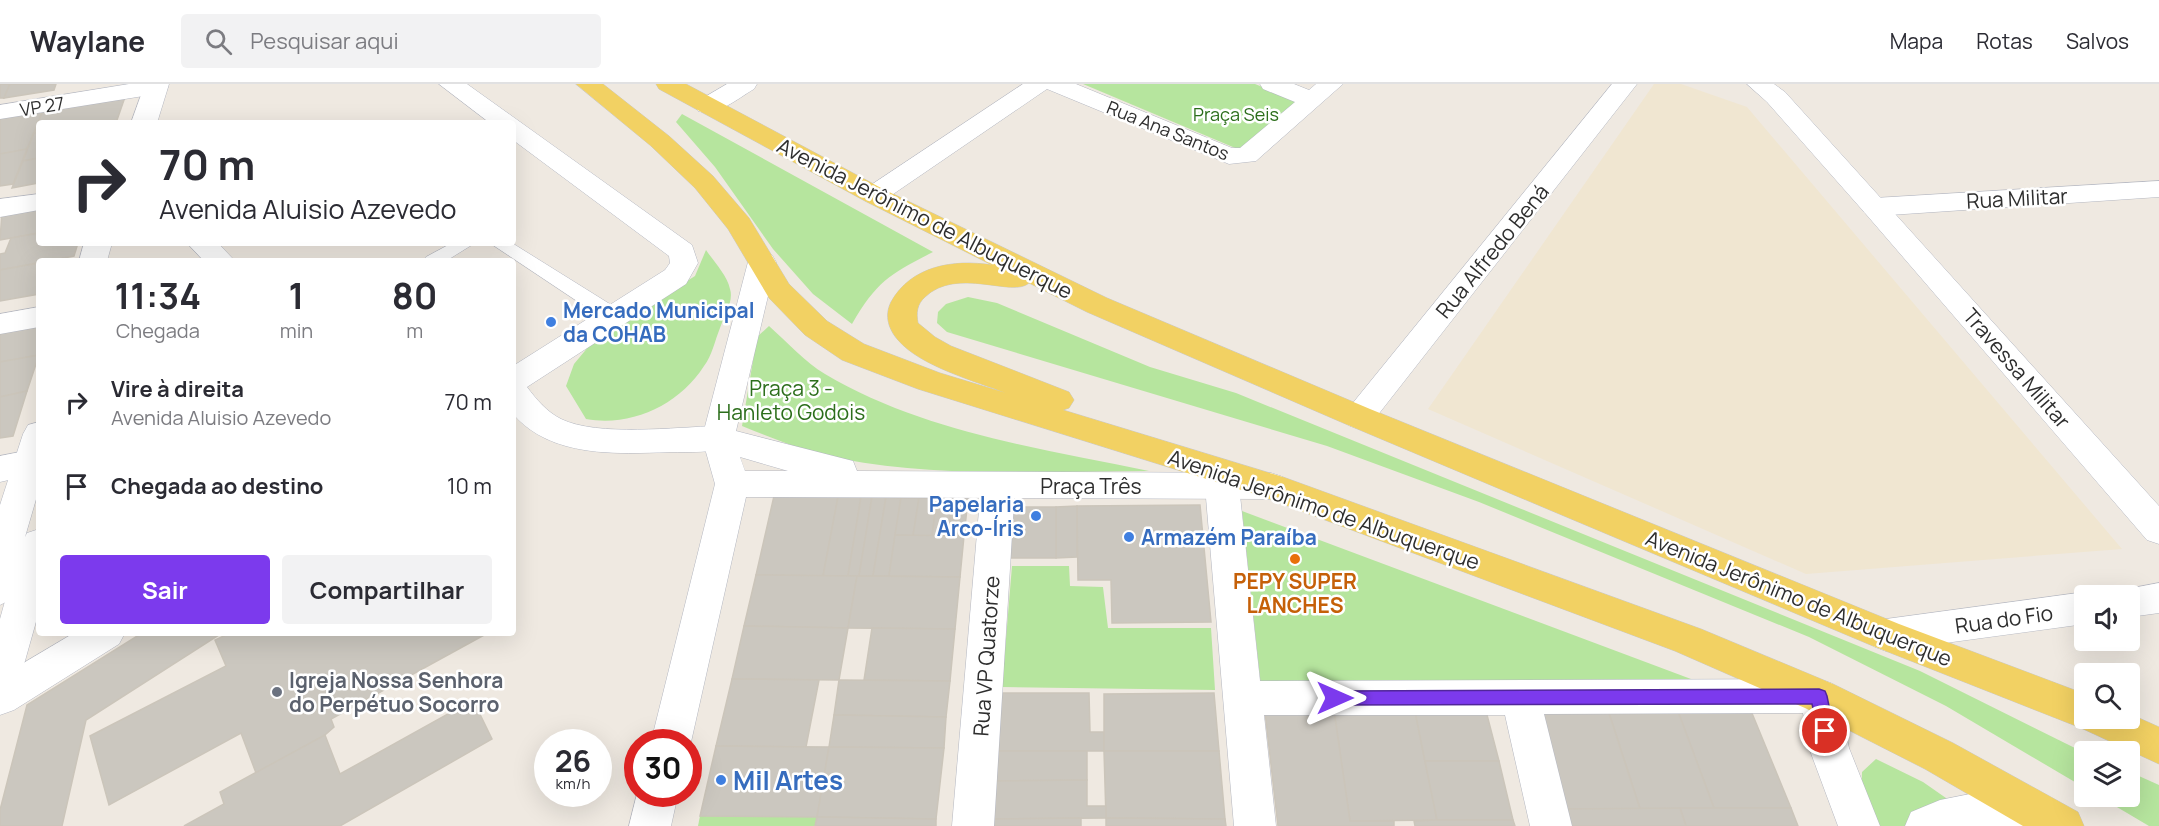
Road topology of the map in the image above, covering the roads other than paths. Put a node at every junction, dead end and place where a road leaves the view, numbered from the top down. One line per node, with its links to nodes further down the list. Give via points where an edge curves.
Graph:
1 (451, 84): 15 (street)
2 (588, 84): 27 (main road, Avenida Jerônimo de Albuquerque, via 704,182 739,224)
3 (668, 84): 12 (main road, Avenida Jerônimo de Albuquerque)
4 (745, 84): 12 (street)
5 (1039, 84): 18 (street)
6 (1055, 84): 11 (street, Rua Ana Santos, via 1238,158 1247,155)
7 (1272, 84): 11 (street)
8 (1624, 84): 34 (street, Rua Alfredo Bená)
9 (1758, 84): 20 (street, Travessa Militar, via 1776,97)
10 (156, 86): 13 (street, VP 27); 14 (street)
11 (1321, 92)
12 (707, 106): 18 (main road, Avenida Jerônimo de Albuquerque)
13 (0, 112)
14 (145, 120)
15 (502, 120)
16 (516, 130): 29 (street, via 682,252 684,263 676,277)
17 (2159, 189): 20 (street, Rua Militar)
18 (874, 195): 28 (main road, Avenida Jerônimo de Albuquerque)
19 (36, 202): 21 (street)
20 (1875, 207): 41 (street, Travessa Militar)
21 (0, 208)
22 (204, 246): 25 (street)
23 (460, 246): 26 (lane)
24 (504, 246): 29 (lane)
25 (218, 258)
26 (438, 258)
27 (762, 262): 35 (street); 39 (main road, Avenida Jerônimo de Albuquerque, via 779,291 802,316 834,341 872,362)
28 (1097, 305): 34 (main road, Avenida Jerônimo de Albuquerque); 39 (main road, via 995,273 966,273 922,284 909,295 902,318 909,334 940,353)
29 (614, 316): 32 (street)
30 (36, 318): 31 (street)
31 (0, 324)
32 (516, 379)
33 (516, 396): 35 (street, via 531,416 551,429 576,436 646,440)
34 (1359, 417): 48 (main road, Avenida Jerônimo de Albuquerque)
35 (718, 438): 37 (street); 40 (street, via 831,468)
36 (27, 463): 42 (street)
37 (732, 484): 40 (street, Praça Três); 56 (street)
38 (1222, 486): 39 (street, Praça Três); 40 (street, Praça Três); 54 (street)
39 (1271, 486): 51 (main road, Avenida Jerônimo de Albuquerque, via 1688,640)
40 (998, 487): 64 (street, Rua VP Quatorze)
41 (2159, 530)
42 (27, 560): 43 (street); 47 (street)
43 (0, 590)
44 (2159, 598): 45 (street)
45 (2140, 601)
46 (2074, 609): 48 (street, Rua do Fio)
47 (8, 630): 50 (street)
48 (1886, 635): 55 (main road, Avenida Jerônimo de Albuquerque)
49 (101, 636): 53 (street)
50 (0, 688)
51 (1819, 696): 52 (street); 62 (main road, Avenida Jerônimo de Albuquerque, via 1939,756); 67 (street, via 1829,748)
52 (1520, 697): 54 (street); 66 (street)
53 (0, 698)
54 (1243, 698): 65 (street)
55 (2074, 708)
56 (674, 729)
57 (2121, 729): 60 (main road, Avenida Jerônimo de Albuquerque)
58 (2130, 729): 59 (main road)
59 (2159, 740)
60 (2159, 746)
61 (655, 807): 63 (street)
62 (2059, 824): 68 (street, via 2003,815 1966,815 1936,820)
63 (650, 826)
64 (973, 826)
65 (1255, 826)
66 (1551, 826)
67 (1859, 826)
68 (1926, 826)

